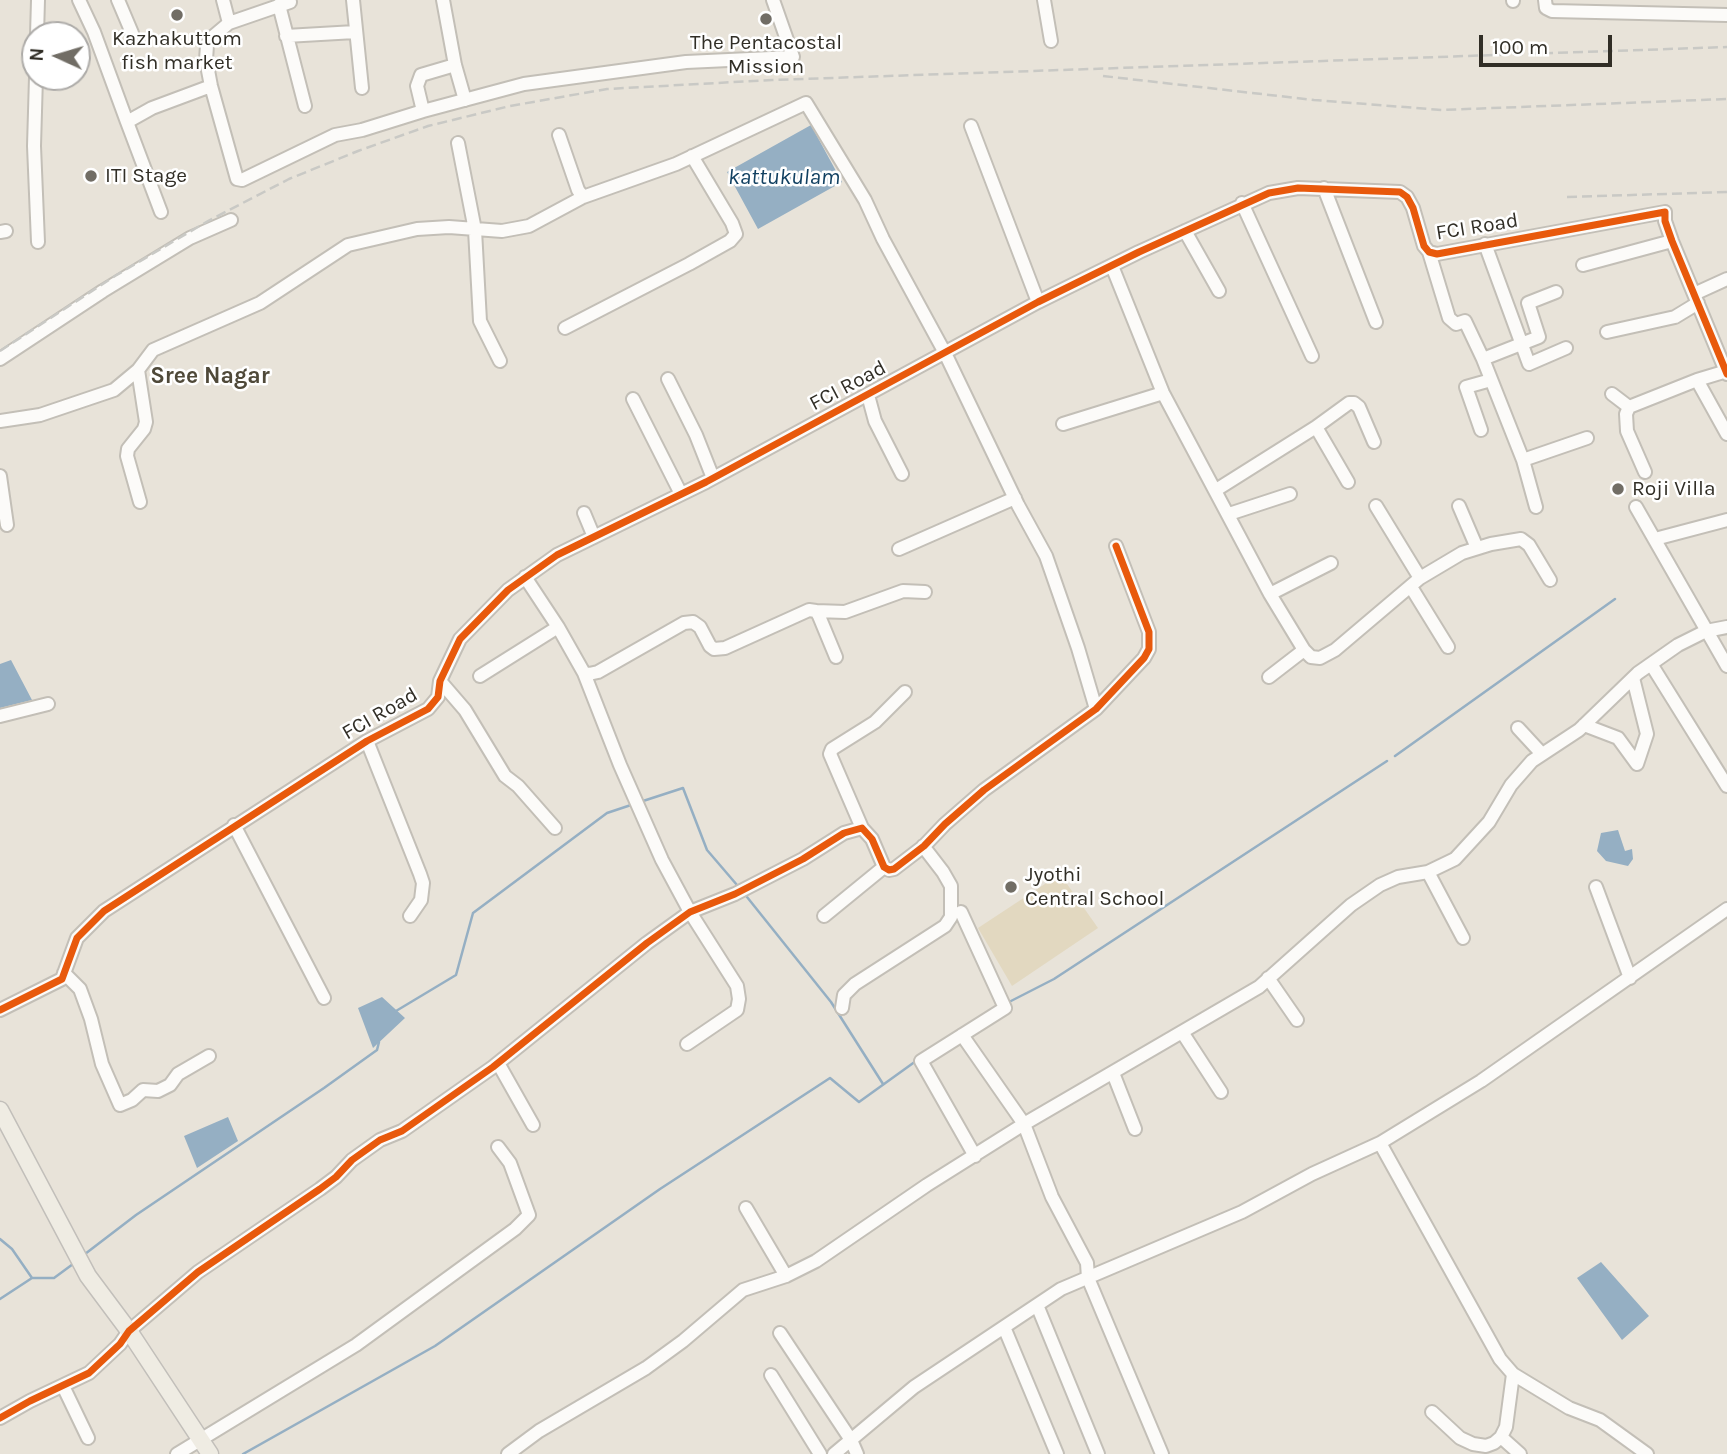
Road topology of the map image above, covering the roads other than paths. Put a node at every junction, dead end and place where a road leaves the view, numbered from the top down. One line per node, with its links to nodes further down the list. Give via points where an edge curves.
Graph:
1 (38, 0): 11 (street)
2 (79, 0): 24 (street)
3 (118, 0): 14 (street)
4 (223, 0): 12 (street)
5 (353, 0): 13 (street)
6 (443, 0): 17 (street)
7 (773, 0): 21 (street, via 793,57 686,62 524,84)
8 (1044, 0): 16 (street)
9 (1545, 0): 10 (street, via 1552,11)
10 (1727, 15)
11 (37, 21)
12 (229, 23): 15 (street, via 284,4); 18 (street, via 207,45)
13 (355, 32): 15 (street); 19 (street)
14 (132, 33)
15 (286, 36): 22 (street)
16 (1051, 41)
17 (455, 65): 21 (street); 23 (street, via 421,75 417,86)
18 (211, 86): 23 (street, via 237,179 242,180 335,135); 24 (street)
19 (362, 88)
20 (36, 91): 36 (street)
21 (466, 100): 23 (street)
22 (306, 106)
23 (423, 111)
24 (127, 122): 32 (street)
25 (971, 126): 46 (street)
26 (559, 135): 30 (street)
27 (458, 143): 34 (street)
28 (692, 156): 30 (street); 48 (street, via 736,234 689,264); 52 (street, via 806,103 865,200)
29 (1324, 188): 31 (street, FCI Road, via 1269,193); 39 (street, FCI Road, via 1399,192 1413,208); 47 (street)
30 (583, 198): 34 (street, via 529,226)
31 (1242, 203): 35 (street, FCI Road); 53 (street)
32 (161, 212)
33 (231, 220): 54 (street, via 190,238)
34 (475, 230): 56 (street, via 480,321); 57 (street, via 417,229 348,246 260,303 153,351)
35 (1185, 231): 41 (street, FCI Road); 43 (street)
36 (38, 242)
37 (1672, 242): 38 (street, FCI Road, via 1665,212); 40 (street); 45 (street, FCI Road)
38 (1485, 244): 39 (street, FCI Road); 50 (street)
39 (1429, 252): 55 (street, via 1449,318 1456,324 1465,321)
40 (1583, 265)
41 (1112, 266): 46 (street, FCI Road); 62 (street)
42 (1727, 279): 45 (street)
43 (1219, 291)
44 (1556, 292): 50 (street, via 1528,303 1539,337)
45 (1696, 298): 49 (street, via 1675,317); 58 (street, FCI Road)
46 (1038, 302): 52 (street, FCI Road)
47 (1376, 322)
48 (565, 328)
49 (1607, 332)
50 (1520, 344): 51 (street, via 1529,364); 55 (street)
51 (1566, 348)
52 (945, 353): 64 (street, FCI Road); 83 (street)
53 (1312, 356)
54 (0, 359)
55 (1483, 359): 60 (street)
56 (500, 361)
57 (138, 370): 67 (street, via 114,390 40,415); 84 (street, via 146,422 127,456)
58 (1727, 372): 61 (street)
59 (668, 379): 78 (street)
60 (1492, 380): 70 (street, via 1466,387); 74 (street)
61 (1697, 380): 66 (street); 71 (street)
62 (1163, 393): 68 (street); 80 (street)
63 (1612, 394): 66 (street)
64 (868, 395): 76 (street, via 874,421); 78 (street, FCI Road)
65 (633, 400): 81 (street)
66 (1629, 407): 75 (street, via 1628,431)
67 (0, 421)
68 (1063, 424)
69 (1316, 427): 73 (street, via 1354,403); 79 (street); 80 (street)
70 (1481, 430)
71 (1727, 435)
72 (1587, 438): 74 (street)
73 (1374, 442)
74 (1523, 460): 88 (street)
75 (1645, 472)
76 (902, 474)
77 (0, 476): 92 (street)
78 (713, 478): 81 (street, FCI Road)
79 (1348, 482)
80 (1216, 490): 90 (street)
81 (681, 494): 93 (street, FCI Road)
82 (1290, 494): 90 (street)
83 (1015, 499): 97 (street); 120 (street, via 1046,556)
84 (140, 502)
85 (1376, 506): 101 (street)
86 (1459, 506): 96 (street)
87 (1636, 507): 94 (street)
88 (1536, 508)
89 (584, 513): 93 (street)
90 (1228, 514): 103 (street)
91 (1727, 520): 94 (street)
92 (7, 524)
93 (594, 537): 99 (street, FCI Road)
94 (1655, 540): 107 (street)
95 (1116, 546): 120 (street, via 1149,632 1149,649)
96 (1477, 548): 100 (street, via 1524,540); 101 (street)
97 (899, 549)
98 (1331, 563): 103 (street)
99 (525, 577): 105 (street); 117 (street, FCI Road, via 460,639)
100 (1550, 580)
101 (1415, 583): 108 (street); 109 (street, via 1325,656 1315,658)
102 (925, 592): 104 (street, via 903,591 845,612)
103 (1270, 594): 109 (street)
104 (816, 611): 110 (street); 113 (street, via 715,649 700,627 684,623 598,672)
105 (558, 627): 113 (street); 114 (street)
106 (1727, 627): 107 (street)
107 (1706, 631): 111 (street); 112 (street)
108 (1448, 646)
109 (1304, 650): 115 (street)
110 (836, 657)
111 (1651, 664): 116 (street); 126 (street)
112 (1727, 666)
113 (584, 673): 134 (street, via 662,860)
114 (480, 676)
115 (1269, 677)
116 (1633, 678): 122 (street); 122 (street, via 1647,734 1637,764 1618,738)
117 (440, 681): 124 (street, FCI Road, via 438,697 428,709); 128 (street, via 465,710 505,776)
118 (905, 692): 129 (street, via 876,722 830,754)
119 (48, 704): 121 (street)
120 (1096, 709): 130 (street, via 984,790)
121 (0, 716)
122 (1584, 725): 125 (street)
123 (1518, 728): 125 (street)
124 (367, 741): 127 (street, FCI Road); 137 (street, via 421,874 421,900)
125 (1542, 754): 132 (street, via 1511,785 1464,852)
126 (1727, 786)
127 (234, 825): 140 (street, FCI Road, via 104,911 77,938); 143 (street)
128 (555, 828)
129 (862, 828): 131 (street); 134 (street, via 844,833 747,889)
130 (923, 846): 131 (street, via 894,869); 144 (street, via 951,886 951,917 945,926 855,984 844,995)
131 (884, 867): 138 (street)
132 (1428, 872): 139 (street); 141 (street, via 1380,885)
133 (1596, 887): 142 (street)
134 (691, 912): 149 (street, via 737,986 739,999 737,1010); 151 (street)
135 (961, 912): 148 (street, via 1005,1008)
136 (1725, 914): 142 (street)
137 (410, 916)
138 (824, 916)
139 (1463, 938)
140 (64, 973): 145 (street, via 62,979); 150 (street, via 79,989 120,1105 143,1090 158,1091 170,1085 178,1074)
141 (1268, 978): 146 (street); 147 (street)
142 (1630, 978): 158 (street, via 1481,1081)
143 (324, 998)
144 (842, 1008)
145 (0, 1010)
146 (1297, 1020)
147 (1182, 1032): 152 (street); 153 (street)
148 (962, 1035): 155 (street); 160 (street, via 921,1061)
149 (687, 1044)
150 (209, 1056)
151 (498, 1063): 156 (street); 166 (street, via 402,1131 352,1160 336,1177 198,1272)
152 (1113, 1073): 155 (street); 157 (street)
153 (1221, 1091)
154 (0, 1110): 166 (main road, via 88,1276)
155 (1024, 1124): 160 (street); 163 (street, via 1052,1197 1087,1263)
156 (533, 1125)
157 (1135, 1129)
158 (1380, 1143): 163 (street, via 1242,1212); 168 (street, via 1500,1359)
159 (498, 1147): 176 (street, via 510,1163 530,1214 356,1345)
160 (975, 1156): 162 (street)
161 (746, 1208): 162 (street)
162 (786, 1276): 178 (street, via 743,1290 646,1368)
163 (1088, 1278): 164 (street); 184 (street)
164 (1037, 1305): 165 (street); 183 (street)
165 (1004, 1327): 175 (street, via 914,1387); 182 (street)
166 (128, 1331): 170 (street, via 89,1373); 176 (main road)
167 (780, 1334): 175 (street)
168 (1513, 1374): 173 (street); 186 (street, via 1569,1408 1600,1420)
169 (771, 1375): 179 (street)
170 (63, 1386): 172 (street); 174 (street)
171 (1432, 1412): 173 (street, via 1473,1444 1486,1446)
172 (0, 1418)
173 (1501, 1437): 185 (street)
174 (88, 1438)
175 (851, 1440): 180 (street); 181 (street)
176 (205, 1448): 177 (street)
177 (177, 1454)
178 (508, 1454)
179 (820, 1454)
180 (834, 1454)
181 (857, 1454)
182 (1057, 1454)
183 (1098, 1454)
184 (1163, 1454)
185 (1520, 1454)
186 (1647, 1454)

